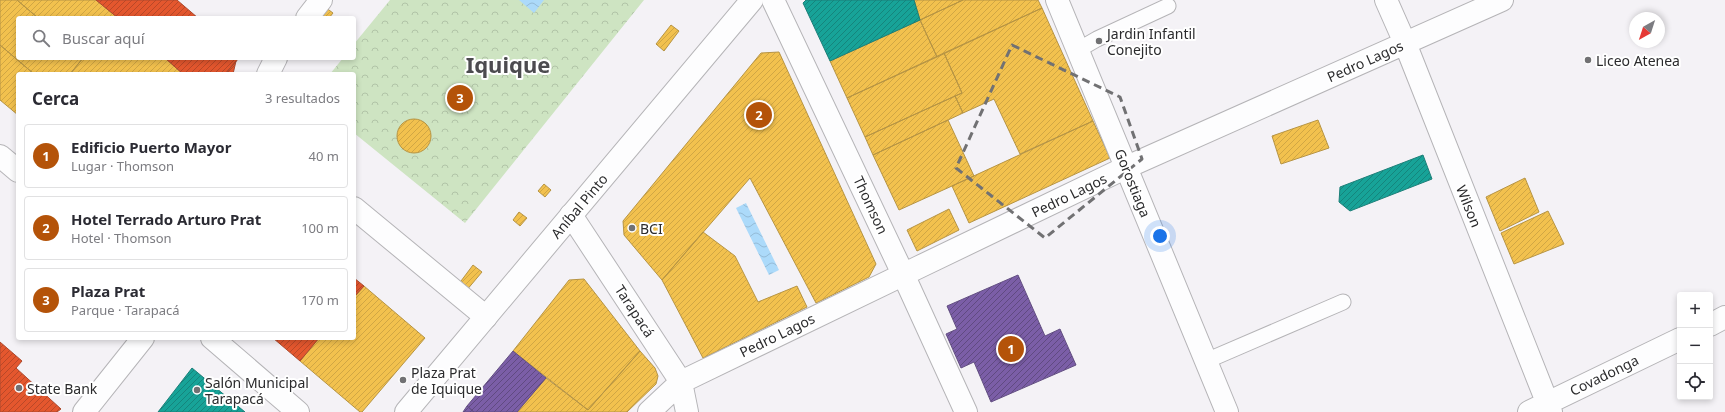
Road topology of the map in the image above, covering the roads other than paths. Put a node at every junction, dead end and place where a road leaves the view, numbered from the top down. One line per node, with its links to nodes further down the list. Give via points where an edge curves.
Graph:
1 (752, 0): 15 (street, Aníbal Pinto)
2 (773, 0): 16 (street, Thomson)
3 (1057, 0): 8 (street, Gorostiaga)
4 (1386, 0): 7 (street, Wilson)
5 (1502, 0): 7 (street, Pedro Lagos)
6 (1168, 6): 8 (lane)
7 (1405, 43): 12 (street, Pedro Lagos); 26 (street, Wilson)
8 (1078, 50): 12 (street, Gorostiaga)
9 (275, 60): 10 (street)
10 (269, 72)
11 (0, 156): 13 (street)
12 (1127, 167): 16 (street, Pedro Lagos); 24 (street, Gorostiaga)
13 (16, 169)
14 (356, 210): 18 (street)
15 (571, 216): 18 (street, Aníbal Pinto); 25 (street, Tarapacá)
16 (903, 274): 25 (street, Pedro Lagos); 32 (street, Thomson)
17 (1343, 302): 24 (lane)
18 (486, 317): 29 (street, Aníbal Pinto)
19 (1725, 318): 20 (street)
20 (1713, 324)
21 (141, 340): 27 (street)
22 (214, 340): 28 (street)
23 (1677, 341): 26 (street, Covadonga)
24 (1206, 362): 33 (street, Gorostiaga)
25 (681, 382): 30 (street, Pedro Lagos); 31 (street, Tarapacá)
26 (1542, 409)
27 (84, 412)
28 (298, 412)
29 (406, 412)
30 (649, 412)
31 (687, 412)
32 (966, 412)
33 (1227, 412)

